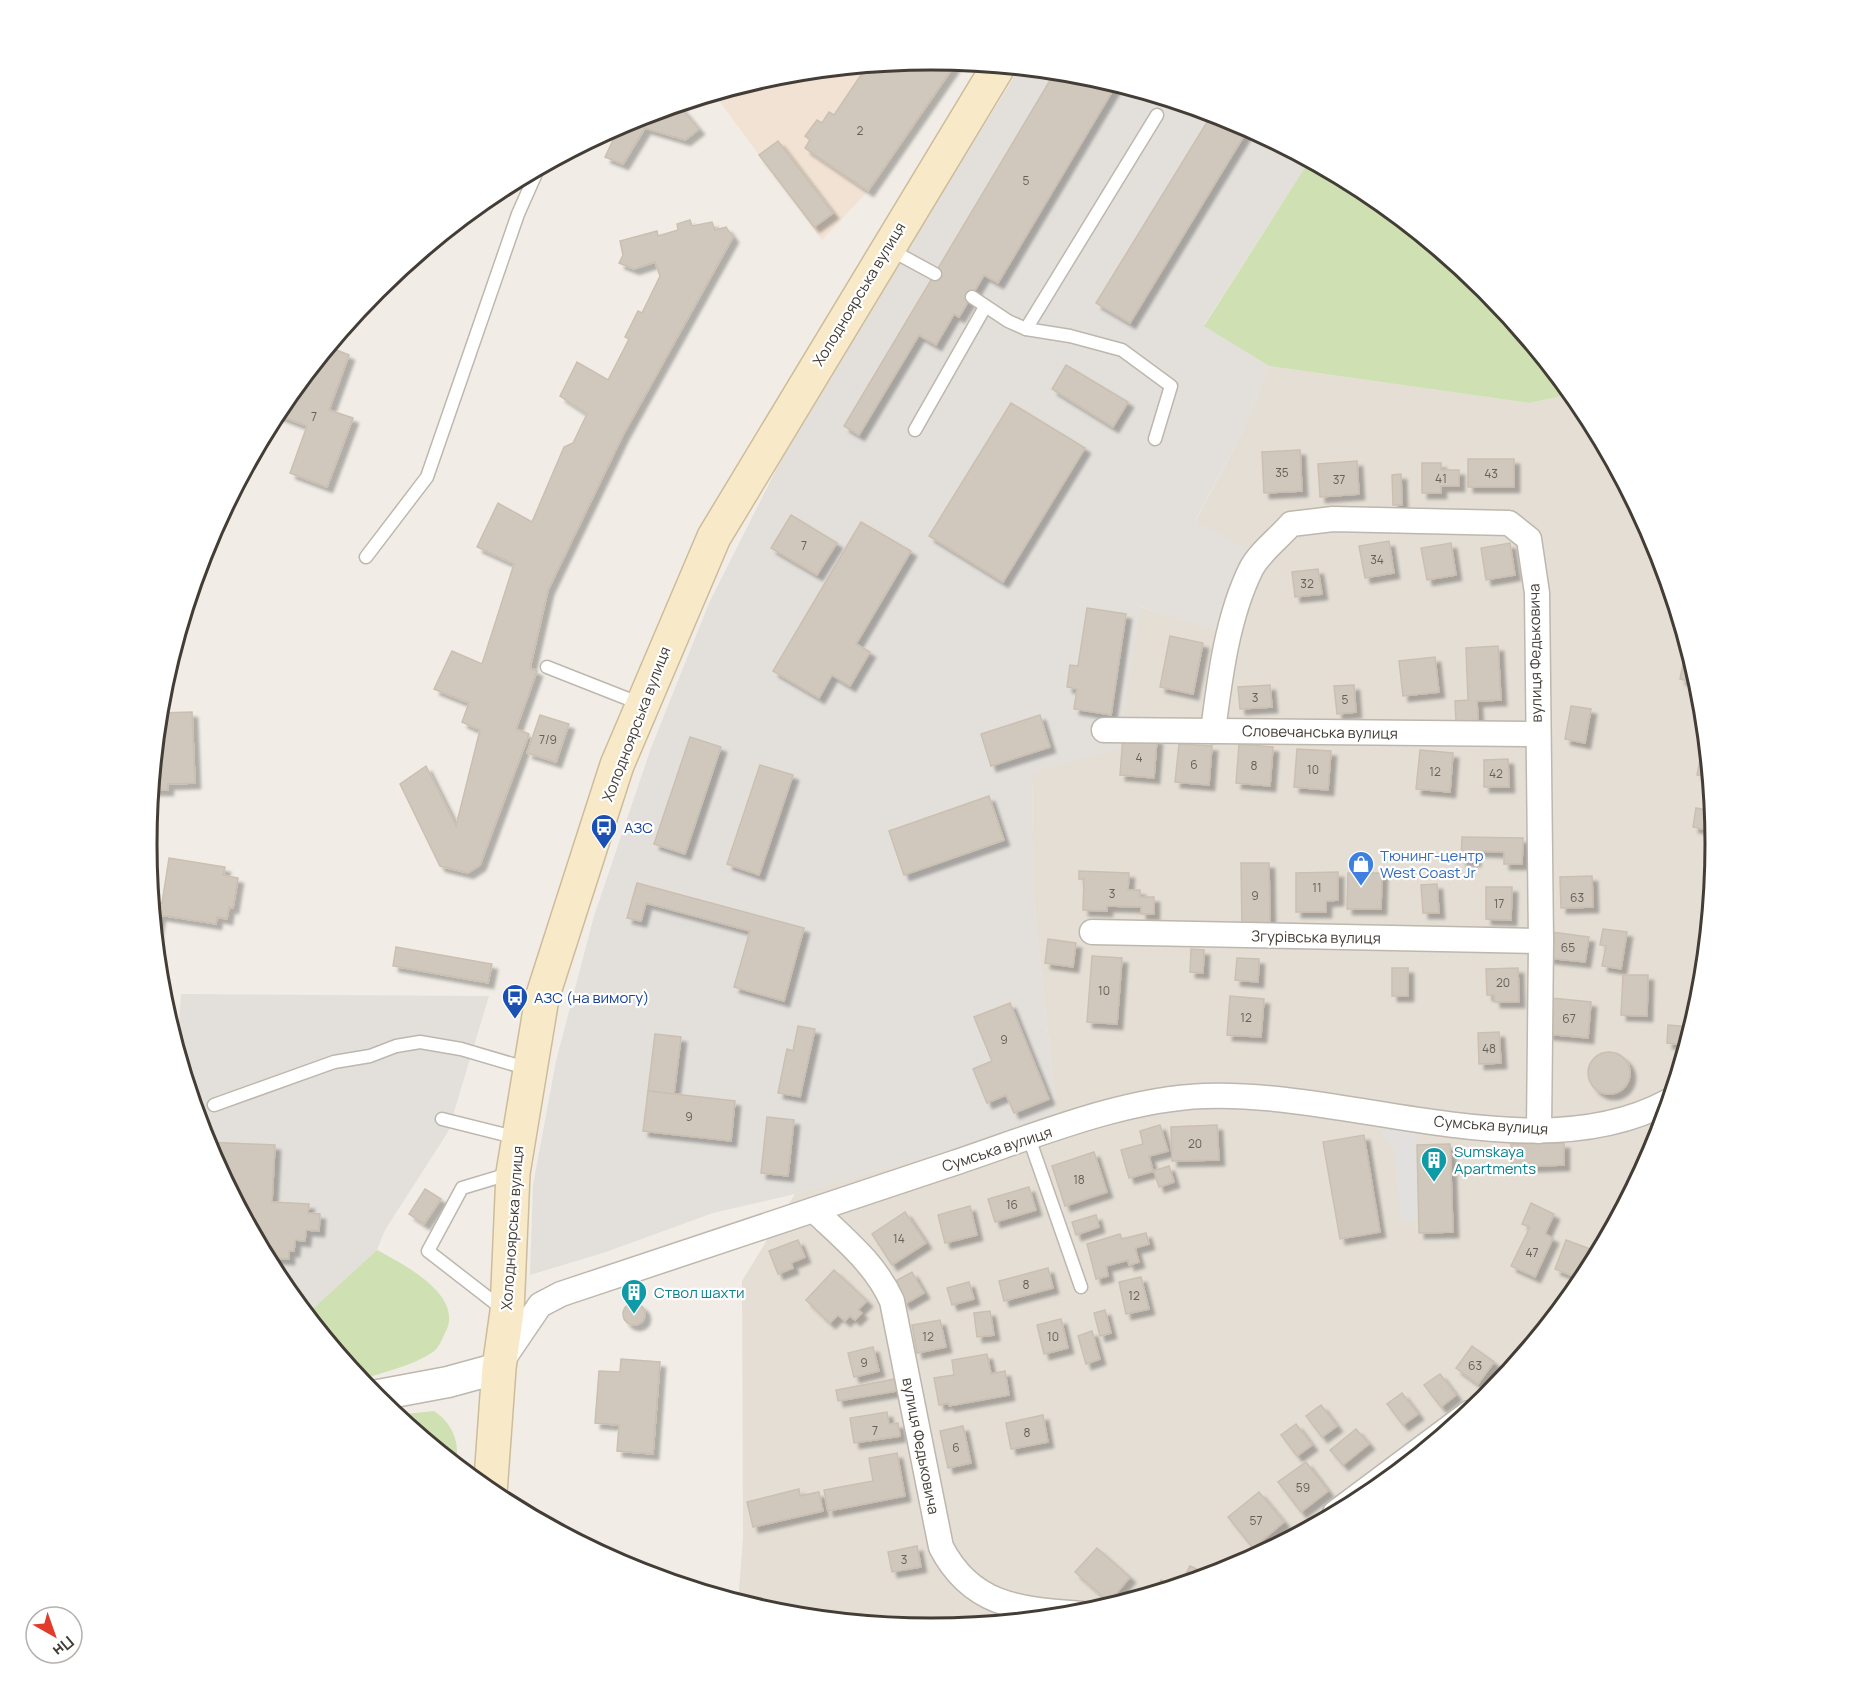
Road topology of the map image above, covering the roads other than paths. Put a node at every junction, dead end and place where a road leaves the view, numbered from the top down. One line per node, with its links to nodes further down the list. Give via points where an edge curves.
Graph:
1 (994, 73): 4 (main road, Холодноярська вулиця)
2 (1157, 115): 8 (lane)
3 (533, 180): 11 (lane, via 427,477)
4 (887, 248): 5 (lane); 13 (main road, Холодноярська вулиця, via 714,537)
5 (935, 274)
6 (972, 297): 7 (lane)
7 (985, 307): 8 (lane); 9 (lane)
8 (1026, 329): 10 (lane, via 1122,350 1171,386)
9 (915, 430)
10 (1155, 439)
11 (366, 556)
12 (547, 667): 13 (lane)
13 (641, 704): 19 (main road, Холодноярська вулиця, via 617,765 542,998)
14 (1104, 730): 15 (street, Словечанська вулиця)
15 (1213, 731): 16 (street, Словечанська вулиця); 16 (street, вулиця Федьковича, via 1228,642 1252,568 1291,524 1333,519 1509,523 1529,539 1536,593)
16 (1537, 734): 18 (street, вулиця Федьковича)
17 (1092, 932): 18 (street, Згурівська вулиця)
18 (1540, 941): 23 (street, вулиця Федьковича)
19 (530, 1070): 20 (lane, via 461,1049 420,1042 333,1062); 25 (main road, Холодноярська вулиця)
20 (214, 1105)
21 (1658, 1106): 23 (street, Сумська вулиця, via 1605,1126)
22 (442, 1119): 25 (lane)
23 (1539, 1131): 24 (street, Сумська вулиця, via 1430,1122 1305,1102 1204,1096 1152,1103)
24 (1029, 1138): 27 (street, Сумська вулиця); 28 (lane)
25 (519, 1139): 26 (main road, Холодноярська вулиця)
26 (513, 1173): 29 (main road, Холодноярська вулиця); 29 (lane, via 462,1188 428,1251)
27 (814, 1210): 30 (street, Сумська вулиця, via 561,1294 540,1305); 33 (street, вулиця Федьковича, via 869,1262 892,1301 941,1547 952,1568 986,1597)
28 (1081, 1287)
29 (507, 1312): 30 (main road, Холодноярська вулиця)
30 (499, 1368): 31 (street); 32 (main road, Холодноярська вулиця)
31 (385, 1394)
32 (491, 1482)
33 (1048, 1609)

